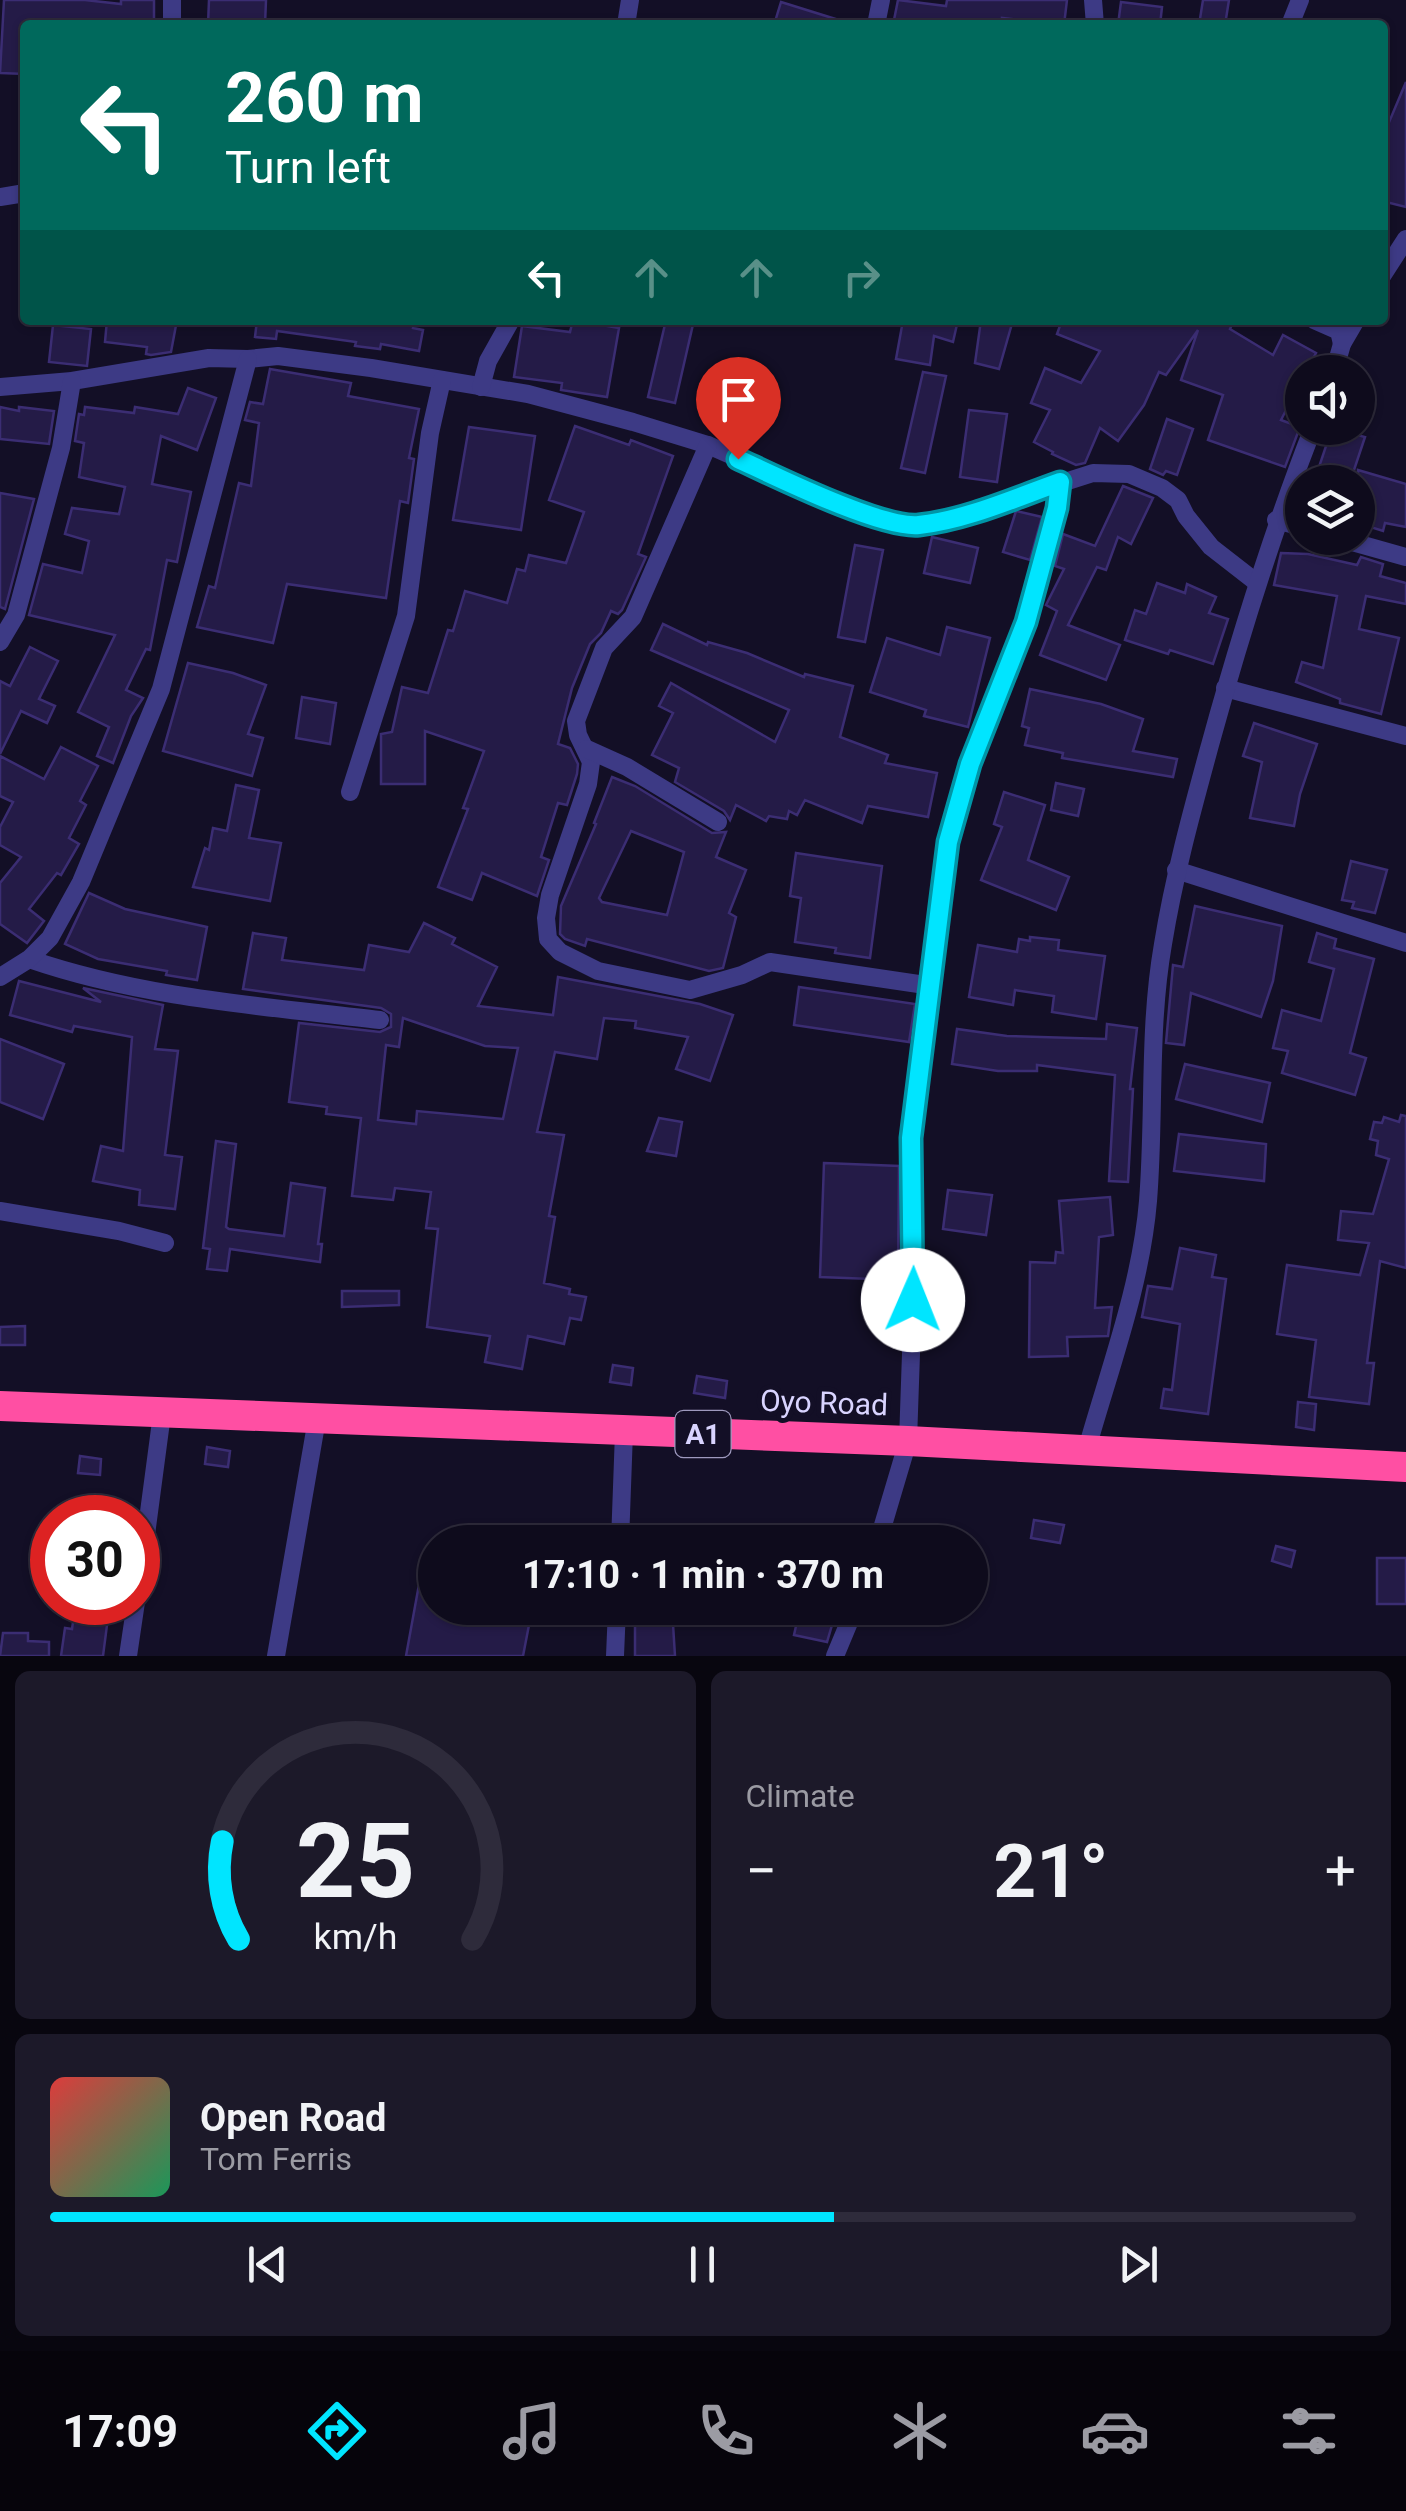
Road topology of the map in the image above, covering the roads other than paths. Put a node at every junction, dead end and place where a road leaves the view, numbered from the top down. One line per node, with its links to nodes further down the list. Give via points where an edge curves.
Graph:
1 (1406, 239): 2 (street)
2 (1388, 267)
3 (508, 325): 11 (street)
4 (1324, 325): 6 (street, via 1339,332)
5 (1353, 325): 6 (street)
6 (1342, 344): 7 (street)
7 (1339, 355)
8 (248, 359): 9 (street, via 278,356); 10 (street, via 209,358); 29 (street, via 161,689 81,882 50,938)
9 (442, 380): 11 (street); 25 (street, via 406,616)
10 (72, 381): 12 (street); 21 (street, via 16,615)
11 (481, 386): 13 (street)
12 (0, 388)
13 (708, 444): 15 (street, via 835,502 916,526); 24 (street, via 633,618 604,648 584,698 576,721)
14 (1306, 445): 16 (street)
15 (1060, 482): 20 (street, via 1093,473 1129,474 1162,488 1212,548); 31 (street, via 1026,622 970,764 948,842)
16 (1276, 520): 17 (street); 20 (street)
17 (1285, 522)
18 (1375, 548): 19 (street)
19 (1406, 557)
20 (1256, 582): 22 (street)
21 (0, 642)
22 (1225, 688): 23 (street); 27 (street)
23 (1406, 736)
24 (587, 749): 26 (street); 31 (street, via 588,784 546,918 548,939 560,952 598,971 690,990 770,962)
25 (350, 792)
26 (718, 822)
27 (1176, 870): 28 (street); 40 (street, via 1151,1040 1148,1205)
28 (1406, 942)
29 (29, 959): 30 (street); 32 (street, via 177,996)
30 (0, 978)
31 (932, 986): 39 (street, via 911,1138)
32 (380, 1020)
33 (0, 1211): 34 (street)
34 (165, 1243)
35 (0, 1406): 36 (highway, Oyo Road / A1)
36 (162, 1414): 37 (highway, Oyo Road / A1); 42 (street)
37 (317, 1419): 38 (highway, Oyo Road / A1); 49 (street)
38 (624, 1432): 39 (highway, Oyo Road / A1); 43 (street)
39 (908, 1440): 40 (highway, Oyo Road / A1); 44 (street)
40 (1086, 1452): 41 (highway, Oyo Road / A1)
41 (1406, 1467)
42 (151, 1495)
43 (621, 1525)
44 (883, 1525)
45 (133, 1625): 48 (street)
46 (617, 1625): 50 (street)
47 (848, 1625): 51 (street)
48 (128, 1656)
49 (276, 1656)
50 (616, 1656)
51 (835, 1656)

